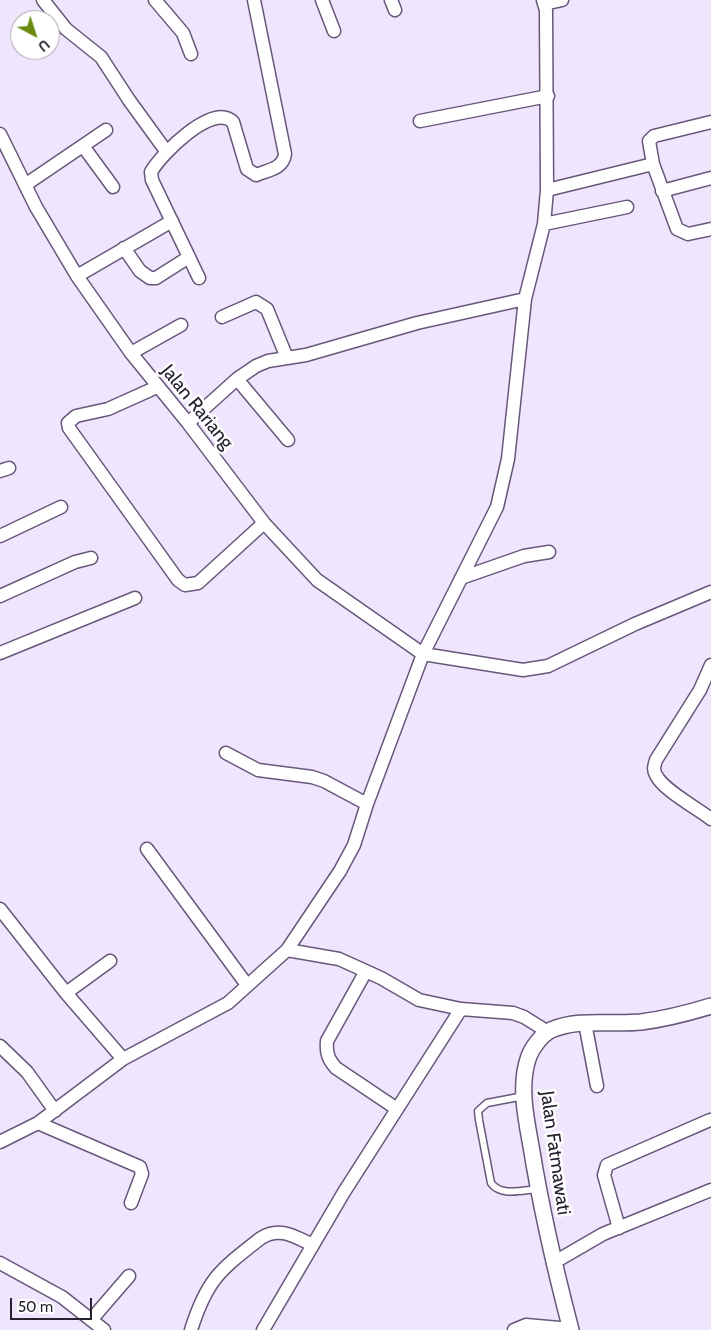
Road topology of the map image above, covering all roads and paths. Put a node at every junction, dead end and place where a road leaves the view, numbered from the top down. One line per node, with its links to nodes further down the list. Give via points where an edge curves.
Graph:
1 (43, 0): 15 (street, via 66,29 101,57)
2 (155, 0): 8 (street, via 184,33)
3 (254, 0): 15 (street, via 284,160 281,166 256,175 250,173 233,122 228,117 220,116 202,124)
4 (322, 0): 7 (street)
5 (562, 0): 6 (street)
6 (544, 2): 9 (street)
7 (334, 31)
8 (191, 54)
9 (548, 96): 10 (street); 20 (street)
10 (420, 121)
11 (711, 122): 16 (street, via 651,137)
12 (106, 130): 14 (street)
13 (2, 140): 18 (street, Jalan Rariang)
14 (83, 146): 18 (street); 19 (street)
15 (166, 151): 23 (street, via 152,172 152,180)
16 (653, 164): 20 (street); 21 (street)
17 (711, 178): 21 (street)
18 (25, 185): 28 (street, Jalan Rariang)
19 (113, 187)
20 (547, 190): 24 (street)
21 (662, 191): 25 (street, via 677,229 688,234)
22 (627, 207): 24 (street)
23 (172, 220): 26 (street); 27 (street)
24 (544, 224): 30 (street)
25 (711, 229)
26 (124, 248): 27 (street, via 140,271 150,278 156,278); 28 (street)
27 (189, 256): 29 (street)
28 (77, 276): 33 (street, Jalan Rariang)
29 (199, 278)
30 (525, 299): 34 (street, via 417,322); 44 (street, via 508,459 497,507)
31 (222, 318): 34 (street, via 256,302 262,303)
32 (181, 325): 33 (street)
33 (131, 353): 36 (street, Jalan Rariang)
34 (287, 358): 35 (street, via 256,366)
35 (237, 379): 37 (street); 38 (street)
36 (157, 387): 37 (street, Jalan Rariang); 40 (street, via 101,412 76,416 68,423 178,580 185,585 198,583)
37 (188, 423): 40 (street, Jalan Rariang)
38 (288, 440)
39 (62, 507): 41 (street)
40 (264, 524): 49 (street, Jalan Rariang, via 317,580)
41 (0, 536)
42 (549, 552): 44 (street, via 524,556)
43 (91, 558): 46 (street)
44 (461, 578): 49 (street)
45 (711, 592): 49 (street, via 548,666 523,670)
46 (0, 596)
47 (135, 598): 48 (street)
48 (0, 653)
49 (423, 654): 52 (street)
50 (711, 665): 53 (street, via 654,768 664,785)
51 (226, 752): 52 (street, via 258,770 324,781)
52 (366, 804): 56 (street, via 354,845 340,871)
53 (711, 819)
54 (147, 849): 59 (street)
55 (0, 910): 60 (street)
56 (287, 950): 58 (street, via 339,959); 59 (street)
57 (110, 961): 60 (street)
58 (366, 971): 62 (street, via 419,1000); 69 (street, via 328,1041 328,1059 336,1068)
59 (247, 985): 66 (street, via 211,1014)
60 (66, 992): 66 (street)
61 (711, 1006): 63 (street, via 639,1022)
62 (461, 1008): 64 (street, via 513,1013); 69 (street)
63 (585, 1023): 64 (street, via 569,1024); 67 (street)
64 (548, 1032): 68 (street, Jalan Fatmawati, via 528,1059)
65 (0, 1046): 70 (street, via 27,1072)
66 (123, 1059): 70 (street)
67 (597, 1086)
68 (525, 1096): 74 (street, Jalan Fatmawati); 74 (lane, via 487,1103 478,1111 479,1120 491,1183 495,1189 501,1192)
69 (397, 1109): 78 (street)
70 (55, 1111): 72 (street)
71 (710, 1120): 77 (street, via 607,1165 604,1175)
72 (38, 1123): 73 (street); 76 (street, via 140,1167 142,1174)
73 (0, 1142)
74 (538, 1189): 80 (street, Jalan Fatmawati)
75 (711, 1190): 77 (street)
76 (131, 1203)
77 (619, 1228): 80 (street)
78 (313, 1245): 85 (street, via 285,1232 268,1233 213,1279); 86 (street)
79 (0, 1263): 82 (street, via 62,1297)
80 (553, 1263): 83 (street, Jalan Fatmawati)
81 (128, 1276): 82 (street)
82 (91, 1320): 84 (street)
83 (571, 1329): 87 (street, via 526,1326)
84 (104, 1330)
85 (191, 1330)
86 (263, 1330)
87 (514, 1330)

